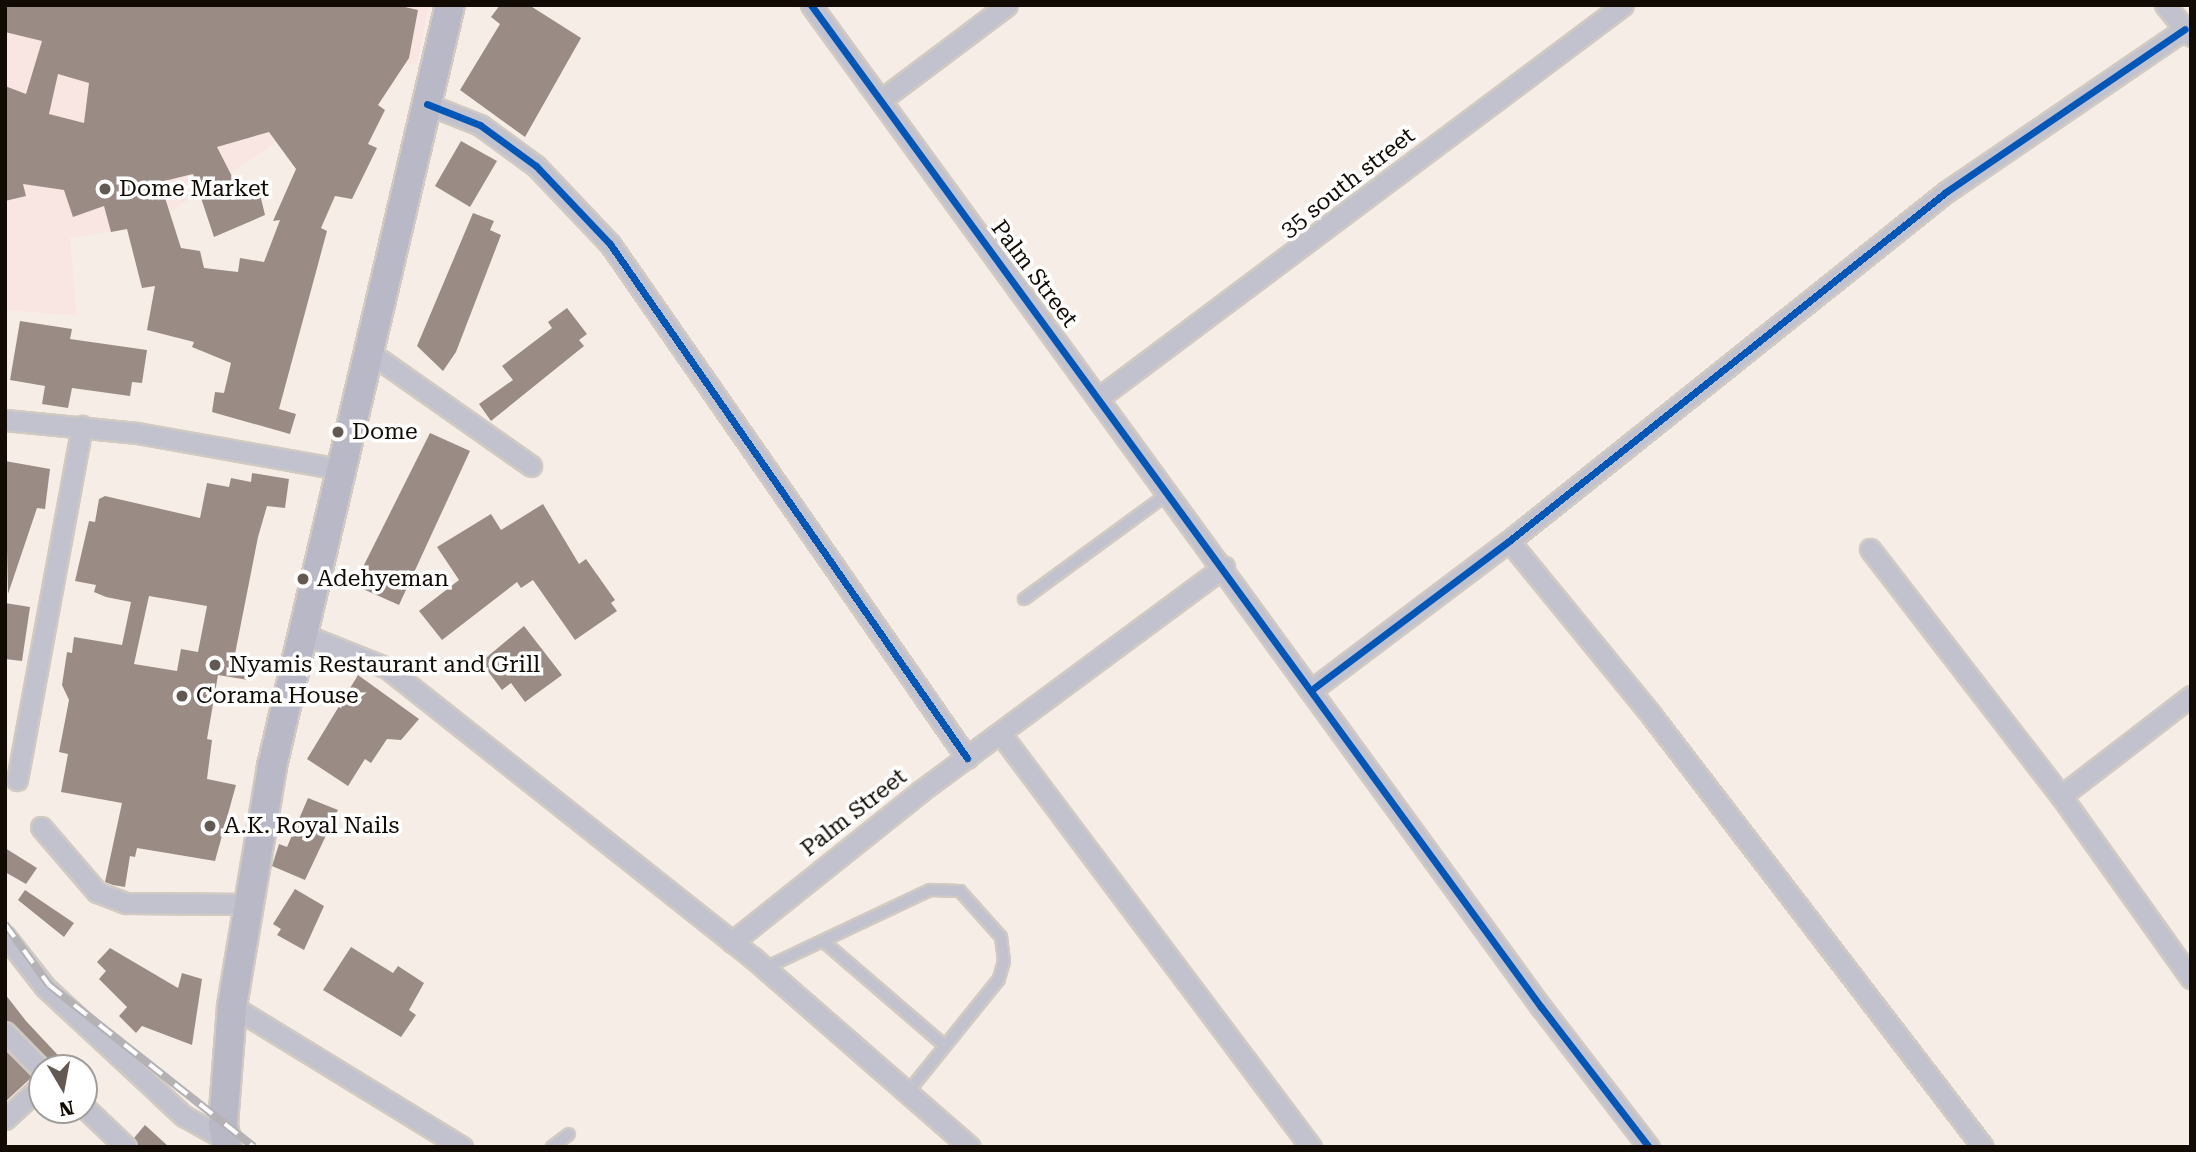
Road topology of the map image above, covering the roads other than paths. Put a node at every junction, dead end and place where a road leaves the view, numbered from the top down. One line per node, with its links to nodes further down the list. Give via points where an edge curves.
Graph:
1 (450, 5): 8 (main road)
2 (811, 5): 7 (street, Palm Street)
3 (1007, 5): 7 (street)
4 (1623, 5): 10 (street, 35 south street)
5 (2165, 5): 6 (street)
6 (2188, 33): 16 (street, via 1946,192)
7 (882, 99): 10 (street, Palm Street)
8 (427, 104): 9 (main road); 24 (street, via 480,125 536,166 610,244)
9 (369, 352): 13 (street); 14 (main road)
10 (1101, 396): 15 (street, Palm Street)
11 (5, 420): 12 (street)
12 (82, 426): 14 (street); 25 (street)
13 (531, 466)
14 (340, 469): 20 (main road)
15 (1169, 493): 18 (street, Palm Street); 19 (lane)
16 (1509, 541): 21 (street); 50 (street, via 1660,727)
17 (1870, 549): 26 (street)
18 (1224, 567): 21 (street); 23 (street, Palm Street)
19 (1024, 599)
20 (300, 632): 28 (main road); 31 (street, via 387,668)
21 (1314, 688): 49 (street, via 1541,1007)
22 (2191, 696): 26 (street)
23 (1000, 733): 24 (street, Palm Street); 48 (street)
24 (967, 758): 31 (street, Palm Street)
25 (17, 780)
26 (2061, 796): 33 (street)
27 (41, 827): 28 (street, via 97,892 126,903)
28 (247, 904): 34 (main road)
29 (5, 936): 43 (street, via 45,987 160,1094 184,1116)
30 (823, 940): 32 (lane); 36 (lane); 36 (lane, via 930,890 960,891 1001,937 1004,961 999,979)
31 (732, 942): 32 (street)
32 (765, 968): 38 (street)
33 (2191, 978)
34 (232, 1006): 43 (main road); 45 (street)
35 (5, 1032): 37 (street)
36 (945, 1046): 38 (lane)
37 (28, 1056)
38 (909, 1091): 47 (street)
39 (28, 1098): 40 (street)
40 (5, 1119)
41 (98, 1120): 44 (street)
42 (569, 1134): 46 (lane)
43 (230, 1144)
44 (126, 1147)
45 (462, 1147)
46 (552, 1147)
47 (970, 1147)
48 (1311, 1147)
49 (1649, 1147)
50 (1983, 1147)

